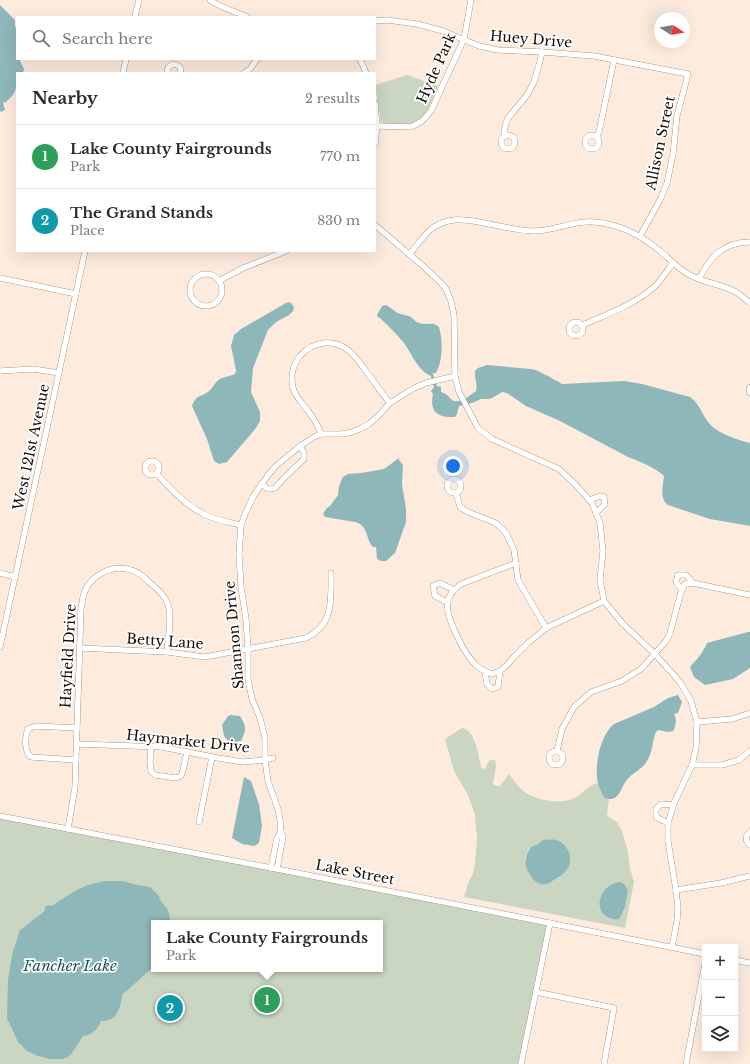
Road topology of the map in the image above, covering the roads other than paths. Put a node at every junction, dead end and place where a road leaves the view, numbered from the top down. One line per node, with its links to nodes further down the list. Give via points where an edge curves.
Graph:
1 (139, 0): 4 (street)
2 (210, 0): 5 (street)
3 (471, 0): 7 (street, Hyde Park)
4 (135, 16)
5 (245, 16)
6 (376, 21): 7 (street, Huey Drive, via 417,24)
7 (464, 39): 8 (street, Huey Drive, via 479,46 498,50); 20 (street, Hyde Park, via 432,111 411,127)
8 (542, 52): 12 (street, Huey Drive); 22 (street, via 534,82 508,118 504,132)
9 (126, 60): 14 (street)
10 (258, 60): 13 (street)
11 (360, 60): 17 (street)
12 (614, 60): 18 (street, Huey Drive); 23 (street)
13 (252, 71)
14 (123, 72)
15 (167, 72): 16 (street, via 174,64 180,67)
16 (181, 72)
17 (366, 72)
18 (688, 74): 25 (street, Allison Street, via 677,116 673,154 666,183 661,198)
19 (376, 114): 20 (street)
20 (377, 126): 21 (street)
21 (376, 135)
22 (506, 136)
23 (597, 136)
24 (376, 226): 29 (street)
25 (640, 236): 29 (street, via 620,227 594,222 533,231 453,220 442,223 428,232); 30 (street)
26 (750, 242): 32 (street, via 730,245 716,253 705,267)
27 (85, 252): 34 (street, West 121st Avenue)
28 (283, 252): 33 (street, via 243,268)
29 (410, 254): 39 (street, via 440,282 451,301 454,315)
30 (674, 263): 32 (street); 36 (street, via 655,286 634,302)
31 (0, 278): 34 (street)
32 (700, 279): 35 (street, via 736,292)
33 (219, 281): 33 (street, via 211,275 200,275 190,286 191,297 204,306 214,304 221,296)
34 (76, 294): 38 (street, West 121st Avenue)
35 (750, 303)
36 (583, 325)
37 (0, 371): 38 (street, via 33,369)
38 (59, 373): 54 (street, West 121st Avenue)
39 (455, 376): 42 (street, Shannon Drive, via 426,383); 48 (street, via 459,392 478,428 492,439 558,469)
40 (750, 387): 41 (street)
41 (750, 393)
42 (390, 403): 43 (street, Shannon Drive, via 369,424 360,429 342,434); 43 (street, via 354,354 332,343 314,346 297,360 292,382 297,397 314,419)
43 (321, 434): 44 (street, Shannon Drive)
44 (300, 446): 46 (street, Shannon Drive); 46 (street, via 304,459 275,488 268,489)
45 (157, 474): 50 (street, via 183,500 202,513 224,522)
46 (261, 484): 50 (street, Shannon Drive, via 249,504)
47 (456, 493): 51 (street, via 460,506 468,512 496,523 506,533 514,550)
48 (589, 500): 49 (street); 49 (street, via 604,497 606,504)
49 (596, 513): 59 (street, via 600,523 603,551 600,580)
50 (241, 525): 64 (street, Shannon Drive, via 239,554)
51 (516, 563): 56 (street, via 461,584); 61 (street, via 518,580)
52 (331, 572): 64 (street, Betty Lane, via 331,599 322,627 306,638)
53 (0, 573): 54 (street)
54 (15, 577): 62 (street, West 121st Avenue)
55 (693, 583): 57 (street, via 685,584); 57 (street, via 686,575 678,575 676,582); 58 (street)
56 (454, 590): 60 (street); 60 (street, via 440,583 432,586 435,596)
57 (682, 590): 66 (street, via 670,633)
58 (750, 595)
59 (604, 601): 61 (street); 66 (street, via 623,624)
60 (447, 602): 68 (street, via 452,626 469,657)
61 (546, 628): 67 (street, via 528,642)
62 (0, 647)
63 (80, 648): 65 (street, Betty Lane); 65 (street, Hayfield Drive, via 81,609 87,586 102,573 122,568 138,572 160,591 168,602 170,616); 71 (street, Hayfield Drive)
64 (248, 649): 65 (street, Betty Lane, via 205,657); 80 (street, Shannon Drive, via 248,680 265,738)
65 (167, 652)
66 (655, 654): 70 (street, via 680,682 691,701); 74 (street, via 640,669 622,681 591,692 574,707 562,729)
67 (500, 671): 68 (street, via 492,674); 68 (street, via 498,687 492,688 487,684)
68 (485, 672)
69 (750, 713): 70 (street, via 732,719)
70 (697, 722): 81 (street, via 696,748)
71 (77, 728): 72 (street, Hayfield Drive); 79 (street, via 36,726 26,732 28,755)
72 (76, 744): 73 (street, Haymarket Drive); 79 (street, Hayfield Drive)
73 (151, 747): 76 (street, Haymarket Drive); 76 (street, via 151,771 156,775 176,778 181,776)
74 (557, 751)
75 (750, 751): 81 (street, via 739,760 722,765)
76 (187, 752): 77 (street, Haymarket Drive)
77 (212, 757): 80 (street, Haymarket Drive, via 243,762); 84 (street)
78 (273, 758): 80 (street, Haymarket Drive)
79 (76, 760): 86 (street, Hayfield Drive, via 74,796)
80 (265, 760): 89 (street, Shannon Drive, via 268,782 278,809 281,832 277,838)
81 (692, 765): 82 (street)
82 (673, 805): 85 (street); 85 (street, via 661,804 656,809 656,816)
83 (0, 816): 86 (street, Lake Street)
84 (199, 822)
85 (668, 823): 91 (street, via 668,841)
86 (68, 829): 89 (street, Lake Street)
87 (750, 832): 88 (street, via 746,838)
88 (750, 845)
89 (274, 868): 92 (street, Lake Street)
90 (750, 876): 91 (street)
91 (676, 890): 93 (street, via 678,908)
92 (550, 923): 93 (street, Lake Street); 98 (street)
93 (672, 947): 94 (street, Lake Street)
94 (702, 953)
95 (738, 961): 96 (street)
96 (750, 963)
97 (702, 979): 101 (street)
98 (536, 992): 99 (street); 100 (street, via 614,1008)
99 (521, 1064)
100 (604, 1064)
101 (686, 1064)

